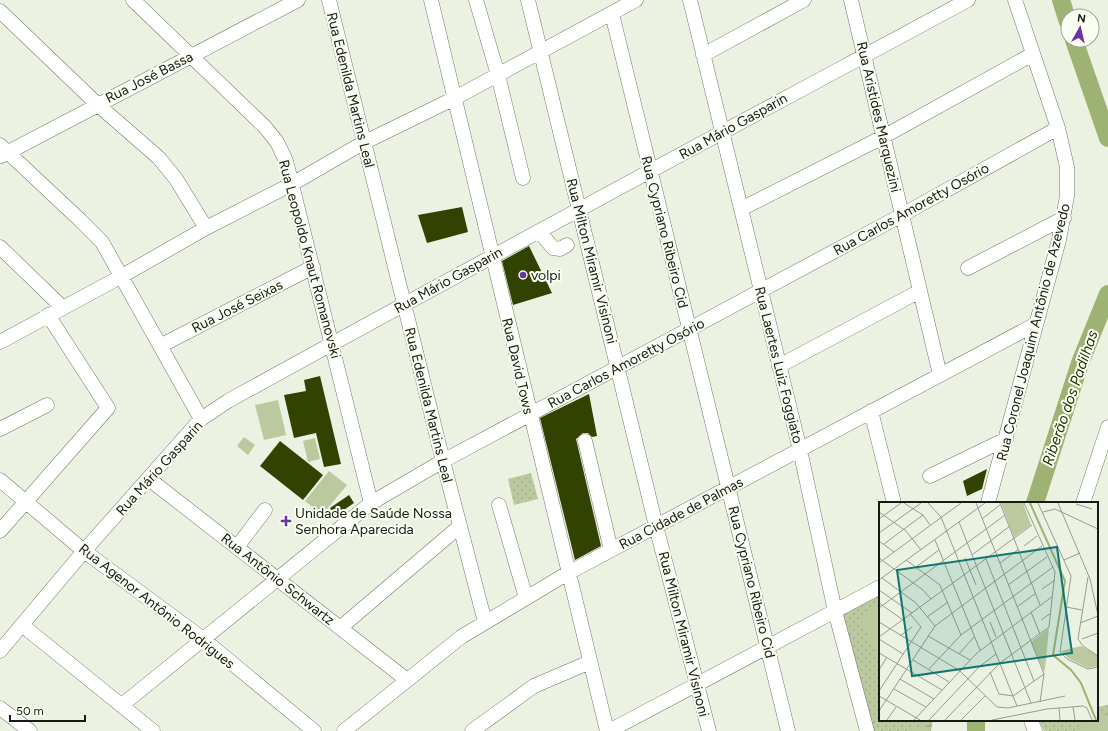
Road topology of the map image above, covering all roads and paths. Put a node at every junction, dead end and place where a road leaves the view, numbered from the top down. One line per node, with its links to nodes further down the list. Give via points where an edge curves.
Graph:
1 (135, 0): 17 (street, Rua Leopoldo Knaut Romanovski)
2 (298, 0): 17 (street, Rua José Bassa)
3 (329, 0): 26 (street, Rua Edenilda Martins Leal)
4 (431, 0): 21 (street, Rua David Tows)
5 (476, 0): 20 (street)
6 (528, 0): 15 (street, Rua Milton Miramir Visinoni)
7 (636, 0): 14 (street)
8 (690, 0): 18 (street, Rua Laertes Luiz Foggiato)
9 (804, 0): 18 (street)
10 (851, 0): 19 (street, Rua Aristides Marquezini)
11 (968, 0): 19 (street, Rua Mário Gasparin)
12 (1014, 0): 16 (street, Rua Coronel Joaquim Antônio de Azevedo)
13 (0, 11): 22 (street)
14 (612, 14): 15 (street); 28 (street, Rua Cypriano Ribeiro Cid)
15 (541, 52): 20 (street); 32 (street, Rua Milton Miramir Visinoni)
16 (1033, 54): 23 (street, Rua Coronel Joaquim Antônio de Azevedo); 25 (street)
17 (192, 55): 22 (street, Rua José Bassa); 30 (street, Rua Leopoldo Knaut Romanovski, via 277,142 286,161)
18 (704, 55): 24 (street, Rua Laertes Luiz Foggiato)
19 (864, 56): 24 (street, Rua Mário Gasparin); 25 (street, Rua Aristides Marquezini)
20 (498, 75): 21 (street); 29 (street)
21 (454, 98): 26 (street); 39 (street, Rua David Tows)
22 (97, 104): 27 (street, Rua José Bassa); 35 (street, via 159,158 176,179)
23 (1058, 128): 33 (street, Rua Carlos Amoretty Osório); 34 (street, Rua Coronel Joaquim Antônio de Azevedo, via 1067,167)
24 (722, 131): 28 (street, Rua Mário Gasparin); 31 (street, Rua Laertes Luiz Foggiato)
25 (883, 137): 31 (street); 33 (street, Rua Aristides Marquezini)
26 (363, 143): 30 (street); 45 (street, Rua Edenilda Martins Leal)
27 (3, 151): 42 (street, via 102,242)
28 (650, 172): 32 (street, Rua Mário Gasparin); 49 (street, Rua Cypriano Ribeiro Cid)
29 (523, 178)
30 (292, 184): 35 (street); 40 (street, Rua Leopoldo Knaut Romanovski)
31 (741, 209): 43 (street, Rua Laertes Luiz Foggiato)
32 (579, 210): 36 (street, Rua Mário Gasparin); 54 (street, Rua Milton Miramir Visinoni)
33 (902, 215): 43 (street, Rua Carlos Amoretty Osório); 44 (street, Rua Aristides Marquezini)
34 (1064, 218): 41 (street); 48 (street, Rua Coronel Joaquim Antônio de Azevedo)
35 (206, 228): 42 (street)
36 (539, 231): 37 (street, via 553,248 560,249); 39 (street, Rua Mário Gasparin)
37 (567, 245)
38 (0, 247): 46 (street)
39 (492, 255): 45 (street, Rua Mário Gasparin); 58 (street, Rua David Tows)
40 (313, 267): 51 (street, Rua Leopoldo Knaut Romanovski); 52 (street, Rua José Seixas)
41 (968, 268)
42 (122, 276): 46 (street); 52 (street)
43 (760, 290): 49 (street, Rua Carlos Amoretty Osório); 53 (street, Rua Laertes Luiz Foggiato)
44 (920, 290): 53 (street); 55 (street, Rua Aristides Marquezini)
45 (404, 304): 51 (street, Rua Mário Gasparin); 65 (street, Rua Edenilda Martins Leal)
46 (62, 307): 47 (street)
47 (48, 315): 50 (street); 70 (street, via 108,408)
48 (1036, 324): 55 (street, Rua Cidade de Palmas); 62 (street, Rua Coronel Joaquim Antônio de Azevedo)
49 (689, 328): 54 (street, Rua Carlos Amoretty Osório); 69 (street, Rua Cypriano Ribeiro Cid)
50 (0, 342)
51 (332, 343): 59 (street, Rua Mário Gasparin, via 228,401); 74 (street, Rua Leopoldo Knaut Romanovski)
52 (160, 346): 59 (street)
53 (779, 366): 64 (street, Rua Laertes Luiz Foggiato)
54 (618, 367): 58 (street, Rua Carlos Amoretty Osório); 78 (street, Rua Milton Miramir Visinoni)
55 (940, 375): 57 (street, Rua Cidade de Palmas)
56 (47, 405): 61 (street)
57 (871, 411): 64 (street, Rua Cidade de Palmas); 71 (street)
58 (530, 415): 65 (street, Rua Carlos Amoretty Osório); 83 (street, Rua David Tows)
59 (201, 419): 67 (street, Rua Mário Gasparin)
60 (1108, 427): 73 (street)
61 (0, 429)
62 (1006, 439): 66 (street); 72 (street, Rua Coronel Joaquim Antônio de Azevedo)
63 (585, 441): 81 (street)
64 (800, 450): 69 (street, Rua Cidade de Palmas); 87 (street, Rua Laertes Luiz Foggiato)
65 (443, 461): 74 (street, Rua Carlos Amoretty Osório); 77 (street, Rua Edenilda Martins Leal)
66 (930, 476)
67 (149, 478): 80 (street, Rua Antônio Schwartz); 82 (street, Rua Mário Gasparin)
68 (0, 480): 70 (street, Rua Agenor Antônio Rodrigues)
69 (728, 488): 78 (street, Rua Cidade de Palmas); 92 (street, Rua Cypriano Ribeiro Cid)
70 (26, 502): 79 (street); 82 (street, Rua Agenor Antônio Rodrigues)
71 (894, 502)
72 (988, 502)
73 (1083, 502)
74 (371, 503): 84 (street, Rua Carlos Amoretty Osório)
75 (499, 505): 86 (street)
76 (265, 510): 80 (street)
77 (460, 526): 88 (street, Rua Edenilda Martins Leal); 90 (street)
78 (656, 526): 81 (street, Rua Cidade de Palmas); 96 (street, Rua Milton Miramir Visinoni)
79 (0, 531)
80 (237, 547): 84 (street, Rua Antônio Schwartz)
81 (611, 550): 83 (street, Rua Cidade de Palmas)
82 (84, 551): 89 (street, Rua Mário Gasparin); 91 (street, Rua Agenor Antônio Rodrigues)
83 (568, 573): 86 (street, Rua Cidade de Palmas); 94 (street, Rua David Tows)
84 (276, 578): 90 (street, Rua Antônio Schwartz); 91 (street, Rua Carlos Amoretty Osório)
85 (879, 588): 87 (street)
86 (526, 598): 88 (street, Rua Cidade de Palmas)
87 (835, 611): 92 (street); 108 (street, Rua Laertes Luiz Foggiato)
88 (485, 622): 95 (street, Rua Cidade de Palmas, via 461,637)
89 (22, 625): 93 (street, Rua Mário Gasparin); 97 (street)
90 (340, 628): 95 (street, Rua Antônio Schwartz)
91 (203, 639): 97 (street, Rua Carlos Amoretty Osório); 102 (street, Rua Agenor Antônio Rodrigues)
92 (768, 647): 96 (street); 107 (street, Rua Cypriano Ribeiro Cid)
93 (0, 650)
94 (590, 662): 104 (street, via 534,686); 105 (street, Rua David Tows)
95 (407, 680): 103 (street, Rua Cidade de Palmas)
96 (697, 684): 105 (street); 106 (street, Rua Milton Miramir Visinoni)
97 (122, 705): 101 (street)
98 (0, 708): 100 (street)
99 (1031, 721): 109 (street)
100 (30, 731)
101 (153, 731)
102 (314, 731)
103 (344, 731)
104 (472, 731)
105 (608, 731)
106 (709, 731)
107 (788, 731)
108 (867, 731)
109 (1035, 731)

